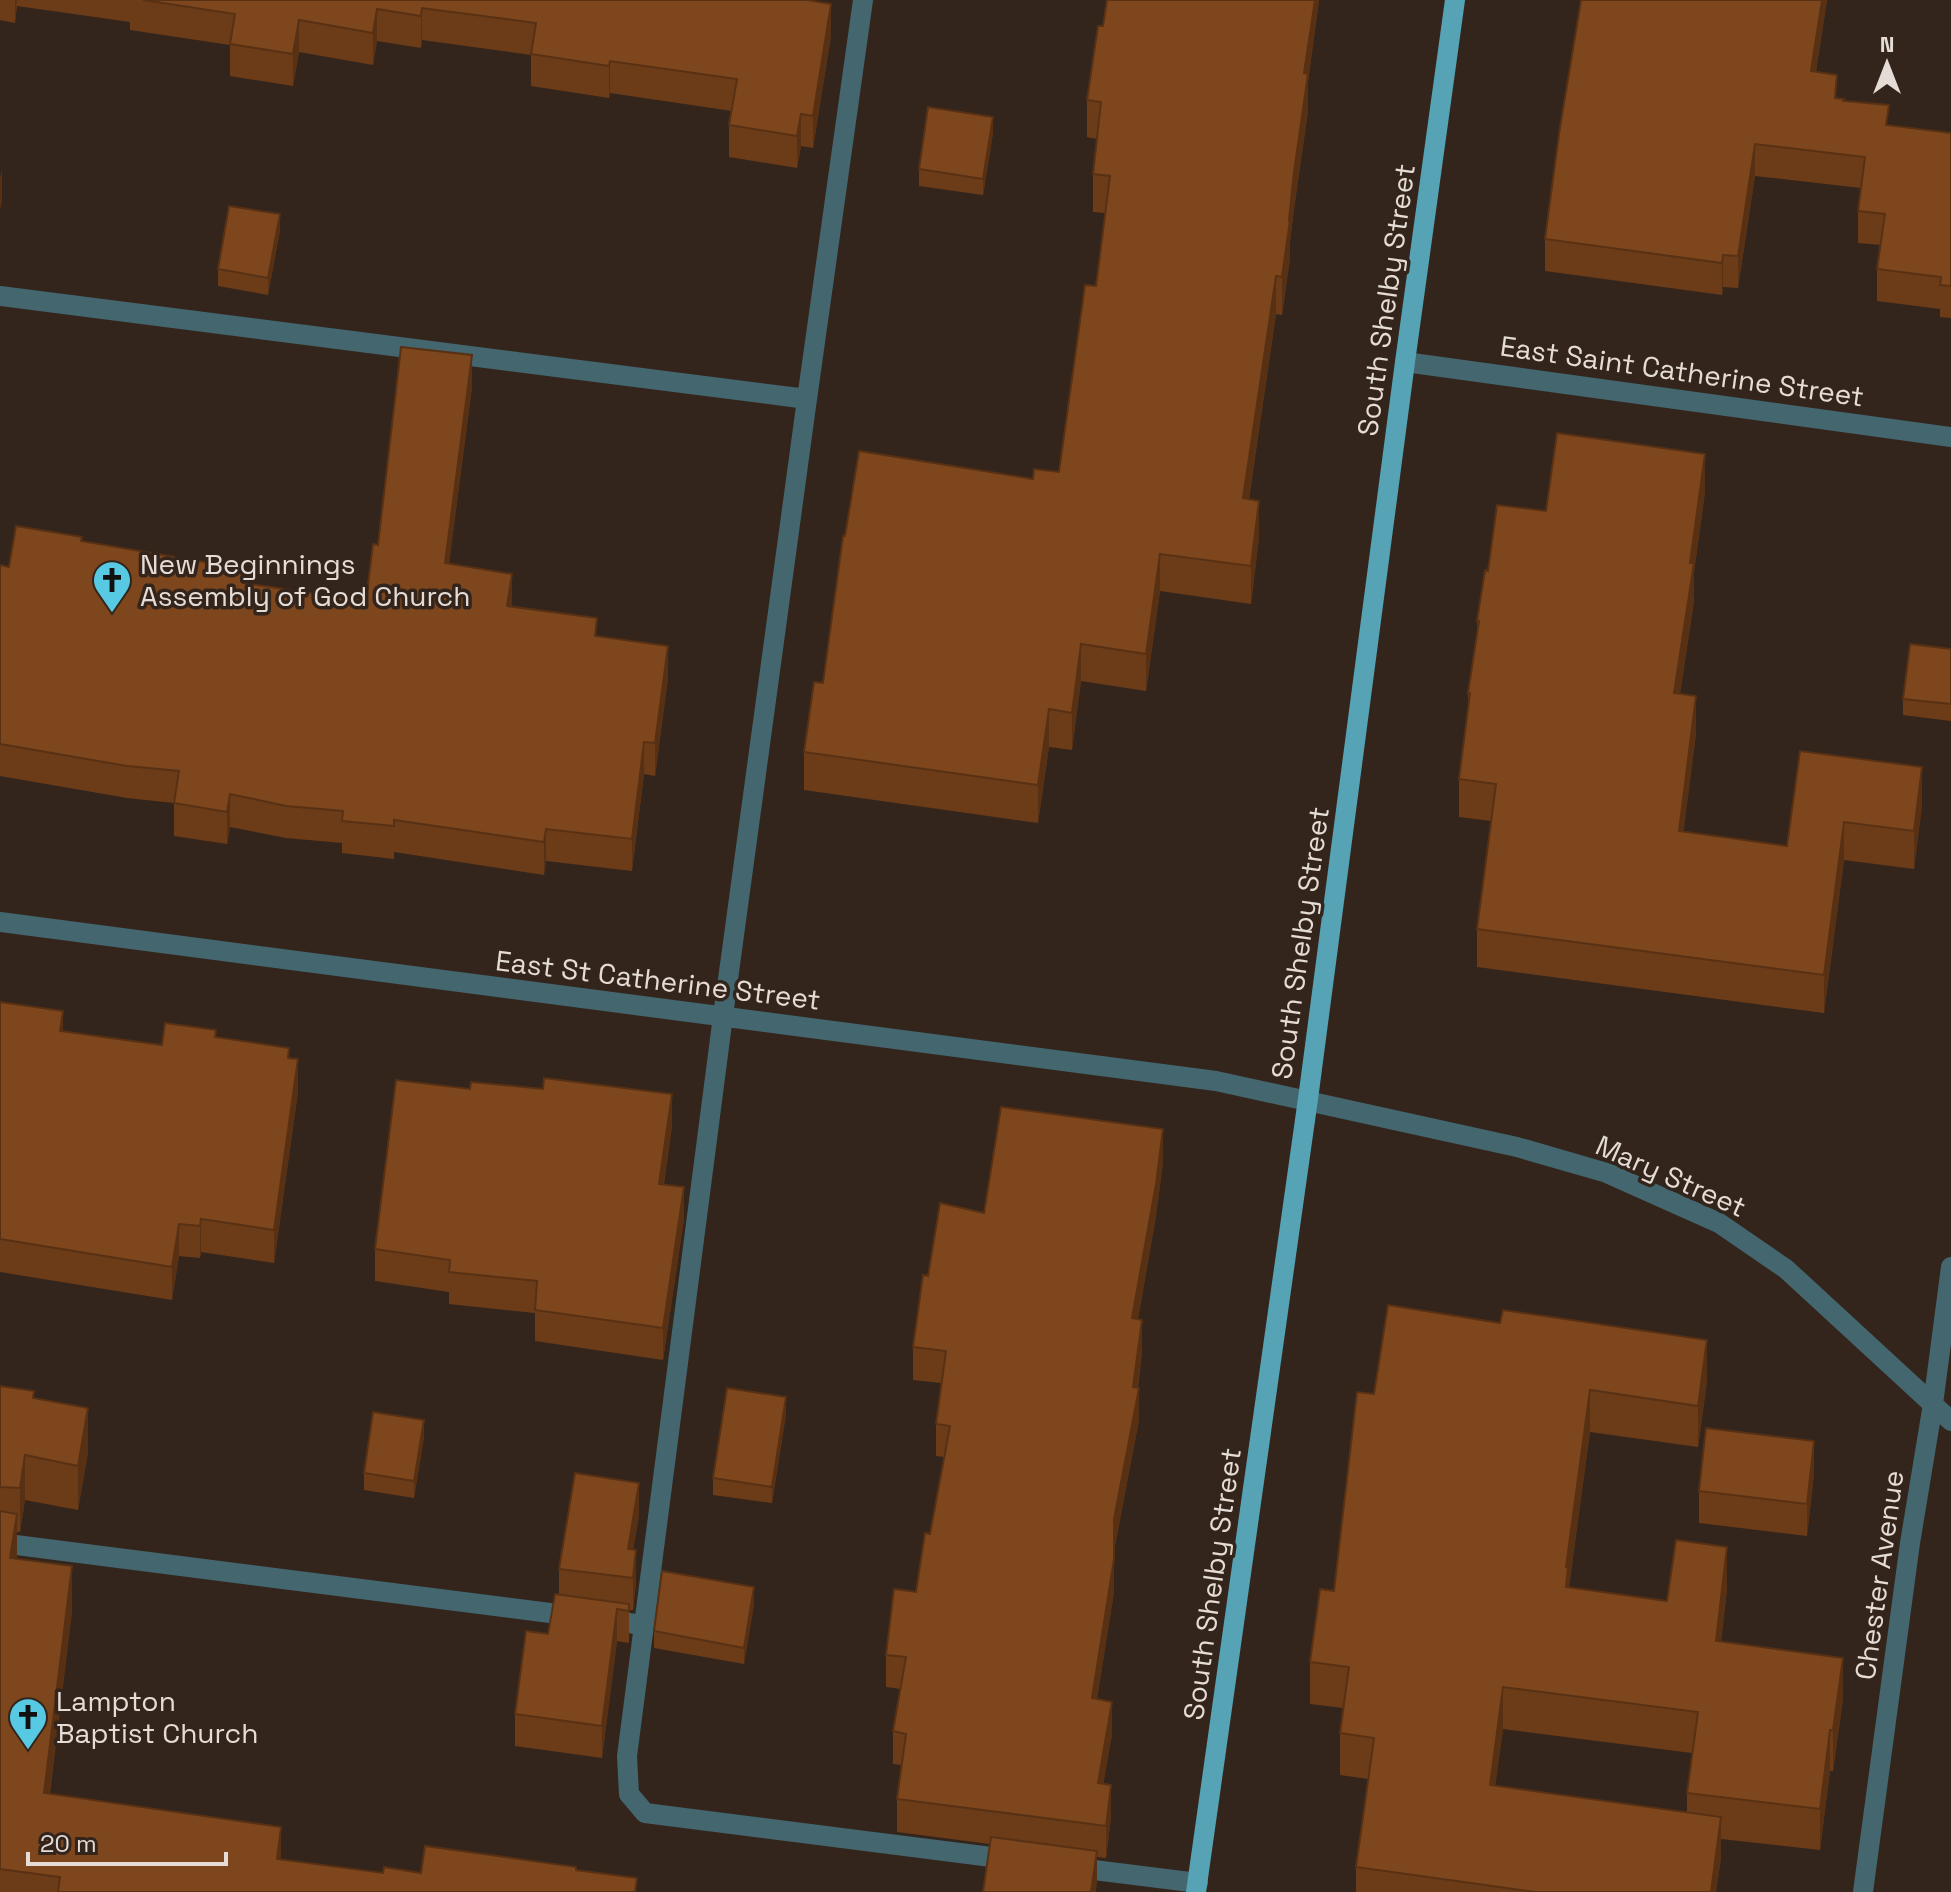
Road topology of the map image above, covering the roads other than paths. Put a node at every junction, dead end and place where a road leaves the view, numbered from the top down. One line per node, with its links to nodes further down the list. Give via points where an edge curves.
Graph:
1 (863, 0): 5 (street)
2 (1455, 0): 4 (main road, South Shelby Street)
3 (0, 296): 5 (street)
4 (1405, 362): 6 (street, East Saint Catherine Street); 9 (main road, South Shelby Street)
5 (807, 399): 8 (street)
6 (1951, 437)
7 (0, 922): 8 (street, East St Catherine Street)
8 (723, 1016): 9 (street, East St Catherine Street, via 1216,1081); 14 (street)
9 (1308, 1099): 11 (street, Mary Street, via 1607,1173 1719,1223 1786,1269); 15 (main road, South Shelby Street)
10 (1951, 1267): 11 (street, Chester Avenue)
11 (1933, 1404): 12 (street, Mary Street); 16 (street, Chester Avenue)
12 (1951, 1421)
13 (0, 1543): 14 (street)
14 (644, 1625): 15 (street, via 627,1756 629,1794 645,1813)
15 (1197, 1888)
16 (1863, 1892)

